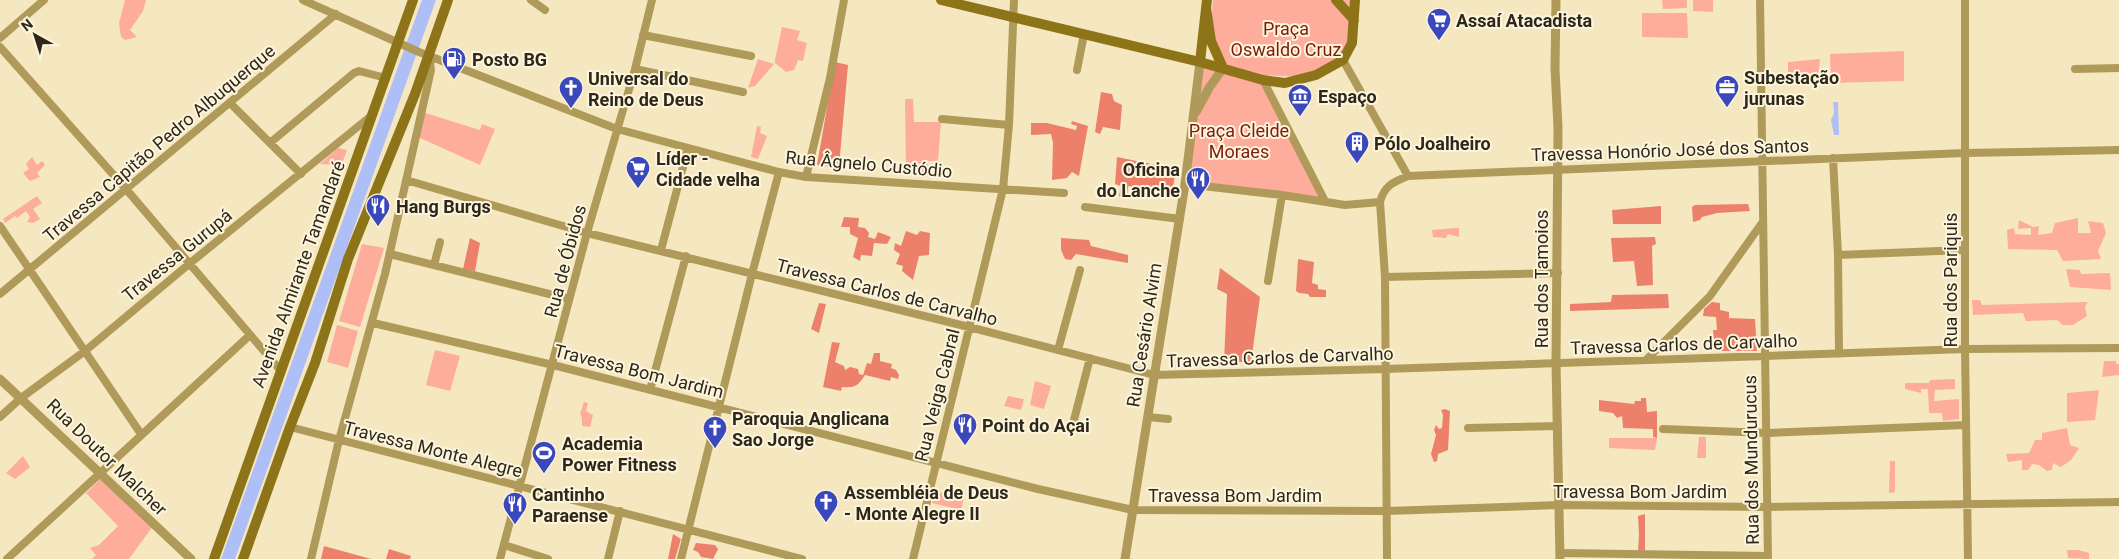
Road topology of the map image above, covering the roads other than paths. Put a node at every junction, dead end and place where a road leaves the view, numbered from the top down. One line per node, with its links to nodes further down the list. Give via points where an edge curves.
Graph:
1 (44, 0): 22 (street)
2 (304, 0): 17 (street, Rua Âgnelo Custódio)
3 (413, 0): 23 (main road, Avenida Almirante Tamandaré)
4 (448, 0): 25 (main road)
5 (531, 0): 16 (street)
6 (652, 0): 21 (street, Rua de Óbidos)
7 (844, 0): 53 (street, via 830,78)
8 (941, 0): 18 (main road)
9 (1014, 0): 18 (street, Rua Veiga Cabral)
10 (1336, 0): 19 (main road)
11 (1355, 0): 19 (main road)
12 (1556, 0): 49 (street, Rua dos Tamoios)
13 (1760, 0): 48 (street, Rua dos Mundurucus)
14 (1965, 0): 46 (street, Rua dos Pariquis)
15 (1207, 4): 28 (main road); 29 (main road, via 1211,40)
16 (545, 10)
17 (336, 14): 23 (street, Rua Âgnelo Custódio); 37 (street, Travessa Capitão Pedro Albuquerque)
18 (1014, 17): 20 (main road); 41 (street, Rua Veiga Cabral)
19 (1354, 20): 27 (main road, via 1352,44)
20 (1084, 34): 28 (main road); 33 (street)
21 (643, 35): 26 (street); 31 (street, Rua de Óbidos)
22 (0, 38)
23 (400, 44): 25 (street, Rua Âgnelo Custódio); 34 (main road, Avenida Almirante Tamandaré)
24 (0, 47): 56 (street)
25 (424, 53): 42 (street, Rua Âgnelo Custódio); 54 (street, via 431,70); 108 (main road)
26 (751, 56)
27 (1343, 60): 35 (main road, via 1298,81); 52 (street)
28 (1200, 62): 29 (main road); 39 (street, Rua Cesário Alvim)
29 (1223, 68): 35 (main road); 39 (street, Rua Cesário Alvim)
30 (2119, 68): 32 (street)
31 (635, 69): 36 (street); 42 (street, Rua de Óbidos)
32 (2075, 69)
33 (1077, 70)
34 (386, 78): 38 (main road, Avenida Almirante Tamandaré); 43 (street, via 359,71 354,73)
35 (1264, 80): 60 (street)
36 (743, 92)
37 (231, 104): 43 (street); 56 (street, Travessa Capitão Pedro Albuquerque)
38 (373, 115): 51 (street, Travessa Gurupá); 97 (main road, Avenida Almirante Tamandaré)
39 (1194, 116): 55 (street, Rua Cesário Alvim)
40 (942, 120): 41 (street)
41 (1009, 125): 57 (street, Rua Veiga Cabral)
42 (617, 129): 44 (street, Rua Âgnelo Custódio); 66 (street, Rua de Óbidos)
43 (271, 142): 51 (street)
44 (688, 148): 50 (street, Rua Âgnelo Custódio); 68 (street)
45 (2119, 150): 46 (street, Travessa Honório José dos Santos)
46 (1964, 153): 47 (street, Travessa Honório José dos Santos); 69 (street, Rua dos Pariquis)
47 (1833, 158): 48 (street, Travessa Honório José dos Santos); 71 (street)
48 (1762, 162): 49 (street, Travessa Honório José dos Santos); 64 (street, Rua dos Mundurucus)
49 (1558, 170): 52 (street, Travessa Honório José dos Santos); 77 (street, Rua dos Tamoios)
50 (779, 172): 53 (street, Rua Âgnelo Custódio); 78 (street)
51 (301, 174): 73 (street, Travessa Gurupá)
52 (1408, 176): 61 (street, Travessa Honório José dos Santos, via 1392,182 1382,192)
53 (806, 177): 57 (street, Rua Âgnelo Custódio)
54 (406, 180): 66 (street, Travessa Carlos de Carvalho); 70 (street)
55 (1185, 184): 59 (street); 63 (street, Rua Cesário Alvim)
56 (126, 189): 73 (street); 75 (street, Travessa Capitão Pedro Albuquerque)
57 (1003, 189): 58 (street, Rua Âgnelo Custódio); 84 (street, Rua Veiga Cabral)
58 (1064, 193)
59 (1282, 195): 60 (street); 80 (street)
60 (1325, 201): 61 (street, via 1344,205)
61 (1380, 202): 79 (street)
62 (1084, 207): 63 (street)
63 (1180, 219): 98 (street, Rua Cesário Alvim)
64 (1762, 223): 91 (street, Rua dos Mundurucus); 93 (street, via 1710,296)
65 (0, 226): 75 (street)
66 (587, 233): 68 (street, Travessa Carlos de Carvalho); 82 (street, Rua de Óbidos)
67 (440, 242): 74 (street)
68 (661, 250): 72 (street, Travessa Carlos de Carvalho)
69 (1964, 250): 71 (street); 87 (street, Rua dos Pariquis)
70 (390, 254): 74 (street); 83 (street)
71 (1838, 255): 90 (street)
72 (686, 256): 78 (street, Travessa Carlos de Carvalho); 100 (street)
73 (189, 264): 85 (street); 89 (street, Travessa Gurupá)
74 (434, 265): 82 (street)
75 (29, 270): 81 (street, Travessa Capitão Pedro Albuquerque); 89 (street)
76 (1080, 270): 88 (street)
77 (1558, 273): 79 (street); 94 (street, Rua dos Tamoios)
78 (752, 274): 84 (street, Travessa Carlos de Carvalho); 102 (street)
79 (1385, 277): 96 (street)
80 (1268, 280)
81 (0, 294)
82 (569, 299): 95 (street, Rua de Óbidos)
83 (373, 323): 95 (street, Travessa Bom Jardim); 114 (street)
84 (969, 327): 88 (street, Travessa Carlos de Carvalho); 115 (street, Rua Veiga Cabral)
85 (250, 335): 97 (street); 113 (street)
86 (2119, 348): 87 (street, Travessa Carlos de Carvalho)
87 (1965, 349): 90 (street, Travessa Carlos de Carvalho); 107 (street, Rua dos Pariquis)
88 (1058, 350): 92 (street, Travessa Carlos de Carvalho)
89 (85, 351): 101 (street, Travessa Gurupá); 113 (street)
90 (1839, 354): 91 (street, Travessa Carlos de Carvalho)
91 (1764, 357): 93 (street, Travessa Carlos de Carvalho); 112 (street, Rua dos Mundurucus)
92 (1090, 358): 98 (street, Travessa Carlos de Carvalho); 106 (street)
93 (1646, 360): 94 (street, Travessa Carlos de Carvalho)
94 (1556, 363): 96 (street, Travessa Carlos de Carvalho); 109 (street, Rua dos Tamoios)
95 (553, 365): 100 (street, Travessa Bom Jardim); 117 (street, Rua de Óbidos)
96 (1385, 369): 98 (street, Travessa Carlos de Carvalho); 123 (street)
97 (281, 371): 131 (main road, Avenida Almirante Tamandaré)
98 (1154, 375): 104 (street, Rua Cesário Alvim)
99 (0, 379): 101 (street, Rua Doutor Malcher)
100 (650, 390): 102 (street, Travessa Bom Jardim)
101 (21, 398): 103 (street, Travessa Gurupá); 116 (street, Rua Doutor Malcher)
102 (718, 407): 115 (street, Travessa Bom Jardim); 125 (street)
103 (0, 417)
104 (1148, 417): 105 (street); 122 (street, Rua Cesário Alvim)
105 (1168, 418)
106 (1074, 420)
107 (1966, 425): 112 (street); 119 (street, Rua dos Pariquis)
108 (290, 426): 114 (street, Travessa Monte Alegre); 132 (main road)
109 (1558, 426): 110 (street); 120 (street, Rua dos Tamoios)
110 (1468, 428)
111 (1663, 428): 112 (street)
112 (1767, 433): 121 (street, Rua dos Mundurucus)
113 (141, 434): 116 (street)
114 (339, 440): 117 (street, Travessa Monte Alegre); 133 (street)
115 (936, 463): 122 (street, Travessa Bom Jardim, via 1038,490); 139 (street, Rua Veiga Cabral)
116 (100, 473): 129 (street); 130 (street, Rua Doutor Malcher)
117 (520, 486): 124 (street, Travessa Monte Alegre); 126 (street, Rua de Óbidos)
118 (2119, 502): 119 (street, Travessa Bom Jardim)
119 (1967, 503): 121 (street, Travessa Bom Jardim); 142 (street, Rua dos Pariquis)
120 (1559, 505): 121 (street, Travessa Bom Jardim); 123 (street, Travessa Bom Jardim); 127 (street, Rua dos Tamoios)
121 (1766, 507): 128 (street, Rua dos Mundurucus)
122 (1133, 510): 123 (street, Travessa Bom Jardim); 140 (street, Rua Cesário Alvim)
123 (1387, 510): 141 (street)
124 (620, 511): 125 (street, Travessa Monte Alegre); 136 (street)
125 (689, 530): 137 (street); 138 (street, Travessa Monte Alegre)
126 (504, 545): 134 (street, Rua de Óbidos); 135 (street)
127 (1560, 556): 128 (street)
128 (1767, 558)
129 (7, 559)
130 (191, 559)
131 (214, 559)
132 (243, 559)
133 (311, 559)
134 (500, 559)
135 (548, 559)
136 (608, 559)
137 (682, 559)
138 (802, 559)
139 (913, 559)
140 (1125, 559)
141 (1387, 559)
142 (1968, 559)

